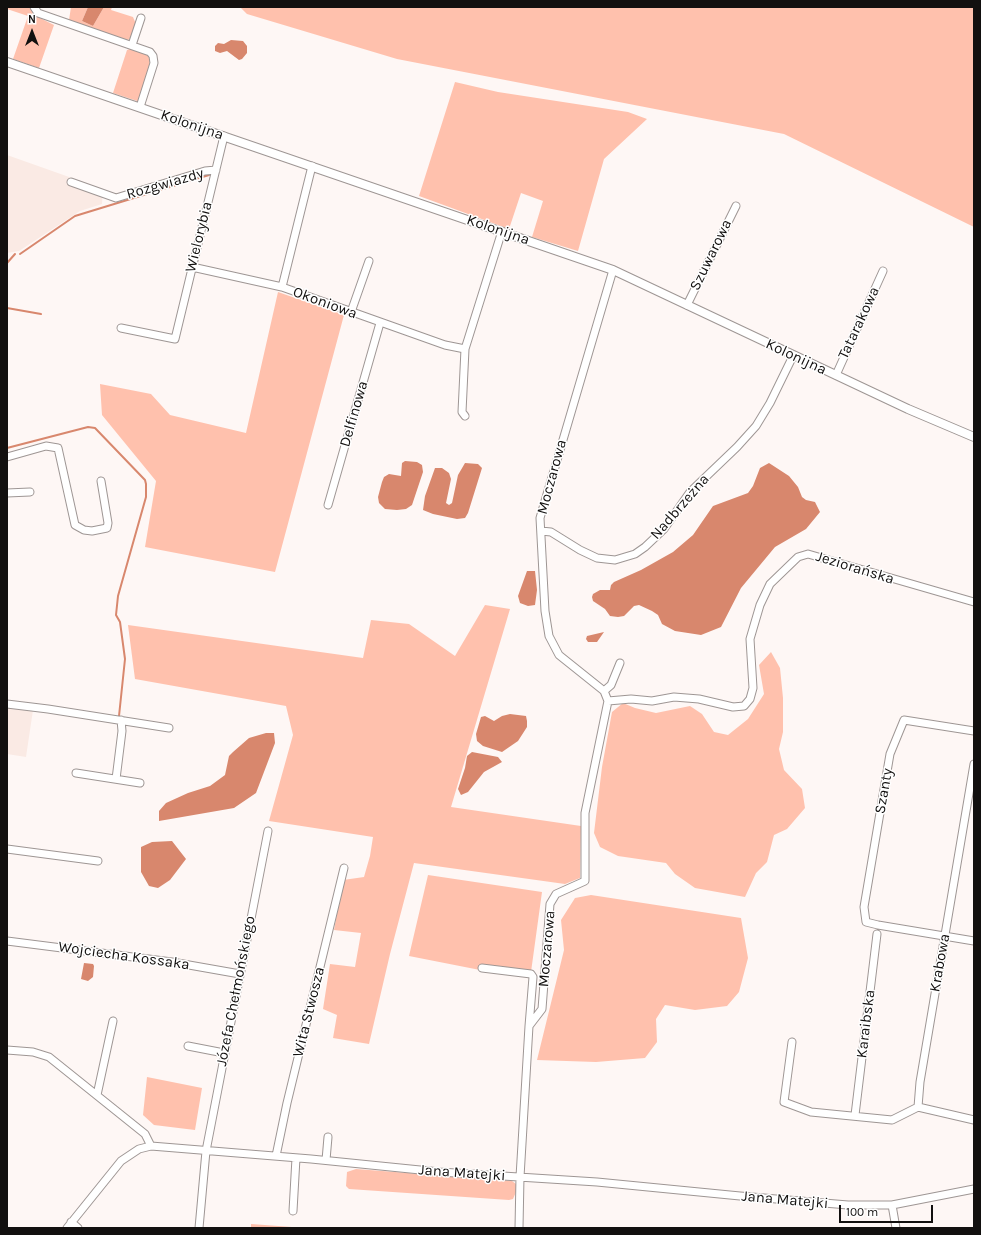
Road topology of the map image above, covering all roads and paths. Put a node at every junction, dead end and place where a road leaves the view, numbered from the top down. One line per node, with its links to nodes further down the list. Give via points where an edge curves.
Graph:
1 (34, 7): 3 (street, via 38,13)
2 (141, 18): 3 (street)
3 (132, 45): 5 (street, via 150,52 154,63)
4 (7, 62): 5 (street, Kolonijna)
5 (140, 107): 6 (street, Kolonijna)
6 (224, 136): 7 (street, Kolonijna); 8 (street, Wielorybia)
7 (312, 166): 11 (street, Kolonijna); 16 (street, Okoniowa)
8 (216, 170): 9 (street, Rozgwiazdy, via 205,171 116,198); 13 (street, Wielorybia)
9 (71, 182)
10 (736, 206): 17 (street, Szuwarowa)
11 (502, 231): 14 (street, Kolonijna); 21 (street)
12 (369, 261): 18 (street)
13 (192, 267): 16 (street); 20 (street, Wielorybia, via 175,338)
14 (613, 270): 17 (street, Kolonijna); 31 (street, Moczarowa, via 543,503)
15 (883, 271): 23 (street, Tatarakowa)
16 (282, 287): 18 (street, Okoniowa)
17 (687, 305): 22 (street, Kolonijna)
18 (351, 312): 19 (street, Okoniowa)
19 (380, 323): 21 (street, Okoniowa, via 445,345); 30 (street, Delfinowa)
20 (121, 328)
21 (465, 349): 24 (street, via 462,412)
22 (793, 356): 23 (street, Kolonijna); 31 (street, Nadbrzeżna, via 756,426 690,492 664,529 645,547 634,554 615,560 597,558 551,532)
23 (836, 375): 25 (street, Kolonijna)
24 (465, 416)
25 (974, 437)
26 (7, 457): 27 (street, via 46,446 58,448 75,525 84,530 107,528)
27 (101, 482)
28 (30, 492): 29 (street)
29 (7, 493)
30 (328, 505)
31 (541, 531): 34 (street, Moczarowa, via 545,611 549,636 559,655)
32 (974, 602): 35 (street, Jeziorańska, via 808,554 798,557 770,584 760,605 750,639 753,688 750,699 744,706 733,707 699,699 674,697 652,701)
33 (620, 663): 34 (street, via 611,685)
34 (604, 691): 35 (street, Moczarowa)
35 (608, 701): 55 (street, Moczarowa, via 585,813 584,881 556,894 550,904 542,1009)
36 (7, 704): 37 (street)
37 (121, 720): 38 (street); 42 (street)
38 (169, 728)
39 (974, 731): 49 (street, Szanty, via 904,720 890,754 864,907 866,922)
40 (974, 764): 49 (street, Krabowa)
41 (76, 774): 42 (street)
42 (116, 780): 43 (street)
43 (140, 783)
44 (268, 831): 53 (street, Józefa Chełmońskiego)
45 (7, 849): 46 (street)
46 (98, 861)
47 (344, 868): 67 (street, Wita Stwosza)
48 (877, 934): 62 (street, Karaibska)
49 (945, 936): 51 (street); 61 (street, Krabowa)
50 (7, 941): 53 (street, Wojciecha Kossaka, via 172,962)
51 (974, 941)
52 (482, 968): 55 (street, via 531,974 533,977)
53 (240, 974): 59 (street, Józefa Chełmońskiego)
54 (114, 1021): 60 (street)
55 (529, 1026): 70 (street)
56 (792, 1042): 62 (street, via 784,1102 812,1112)
57 (188, 1046): 59 (street)
58 (7, 1050): 60 (street, via 33,1052 49,1057)
59 (224, 1053): 66 (street, Józefa Chełmońskiego)
60 (97, 1095): 65 (street, via 145,1134)
61 (918, 1107): 62 (street, via 892,1120); 63 (street)
62 (855, 1115)
63 (974, 1120)
64 (328, 1137): 69 (street)
65 (151, 1146): 66 (street, Jana Matejki); 75 (street, Jana Matejki, via 139,1149 121,1161)
66 (206, 1151): 67 (street, Jana Matejki); 77 (street, Józefa Chełmońskiego)
67 (276, 1156): 68 (street, Jana Matejki)
68 (296, 1158): 69 (street, Jana Matejki); 74 (street)
69 (326, 1160): 70 (street, Jana Matejki, via 440,1172)
70 (520, 1177): 73 (street, Jana Matejki, via 848,1205); 78 (street)
71 (974, 1188): 72 (street); 73 (street, Jana Matejki)
72 (974, 1198)
73 (892, 1205): 79 (street)
74 (292, 1211)
75 (69, 1225): 76 (street)
76 (78, 1228)
77 (199, 1228)
78 (519, 1228)
79 (896, 1228)

